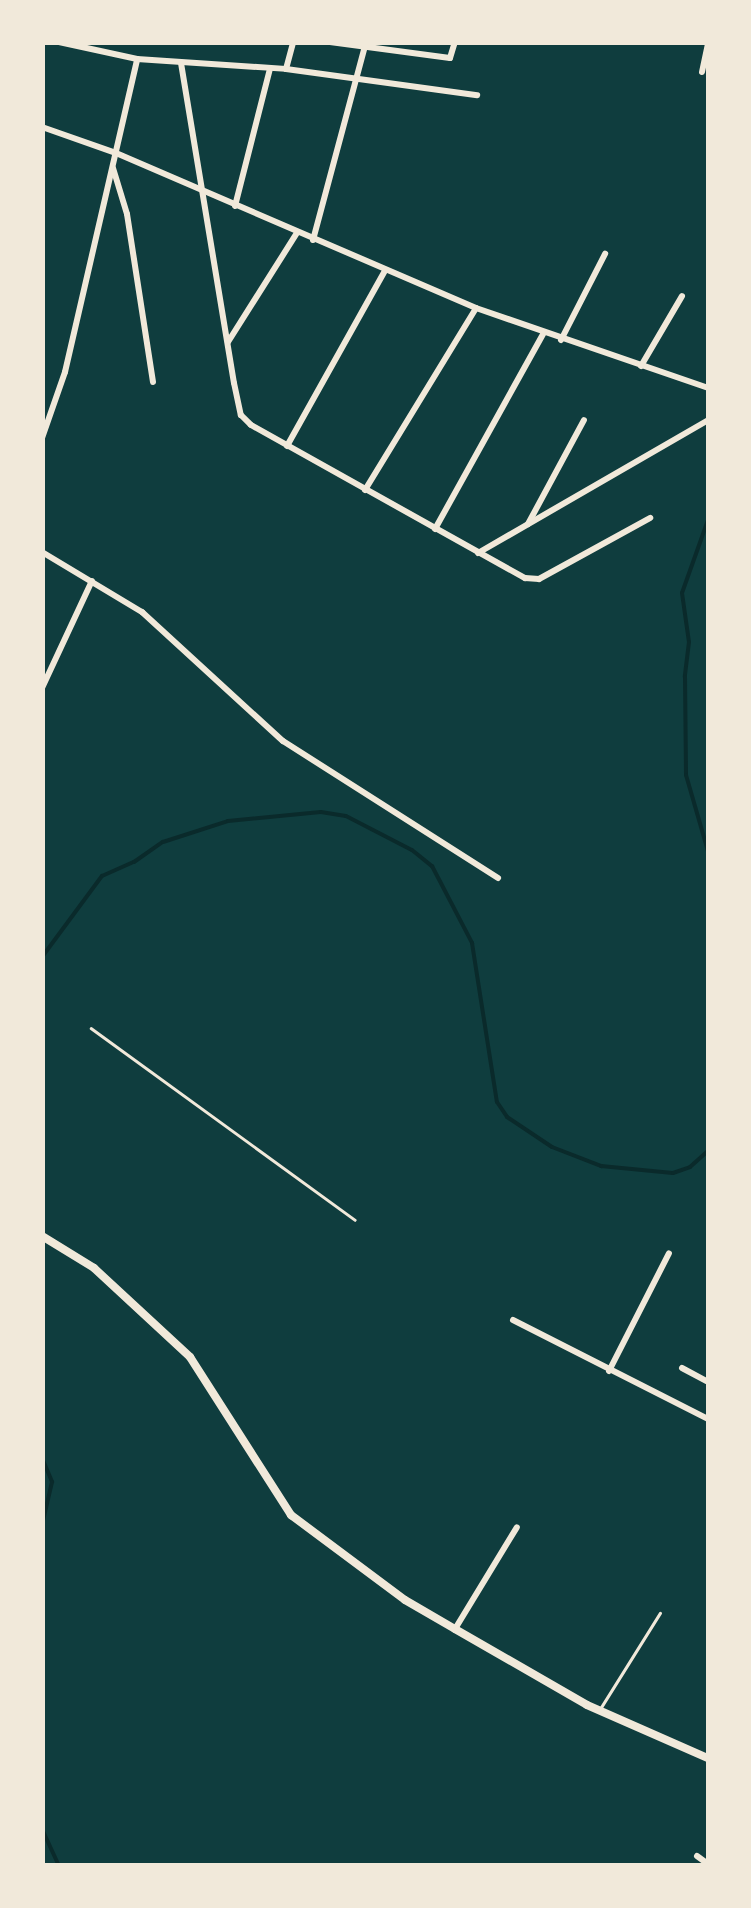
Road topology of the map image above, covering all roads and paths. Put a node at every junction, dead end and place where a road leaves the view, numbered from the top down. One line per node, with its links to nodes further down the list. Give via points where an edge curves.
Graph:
1 (59, 42): 7 (street)
2 (293, 42): 10 (street)
3 (330, 42): 6 (street)
4 (456, 42): 6 (street, via 450,58)
5 (708, 43): 11 (street)
6 (365, 45): 12 (street)
7 (137, 59): 8 (street); 15 (street)
8 (181, 63): 9 (street); 17 (street)
9 (270, 69): 10 (street); 18 (street)
10 (286, 69): 12 (street)
11 (702, 72)
12 (356, 80): 13 (street); 20 (street)
13 (477, 94)
14 (42, 127): 15 (street)
15 (116, 153): 16 (street); 17 (street)
16 (113, 167): 29 (street, via 127,214); 33 (street, via 65,372)
17 (203, 192): 18 (street); 27 (street)
18 (235, 206): 19 (street)
19 (297, 233): 20 (street); 27 (street)
20 (313, 240): 22 (street)
21 (605, 254): 26 (street)
22 (385, 271): 24 (street); 34 (street)
23 (682, 296): 28 (street)
24 (476, 308): 25 (street); 35 (street)
25 (543, 334): 26 (street); 38 (street)
26 (562, 340): 28 (street)
27 (228, 342): 34 (street, via 241,415)
28 (641, 366): 30 (street)
29 (153, 382)
30 (708, 388)
31 (584, 420): 37 (street)
32 (708, 420): 37 (street)
33 (42, 438)
34 (288, 446): 35 (street)
35 (366, 490): 38 (street)
36 (650, 518): 40 (street, via 539,579)
37 (527, 525): 40 (street)
38 (434, 529): 40 (street)
39 (42, 552): 41 (street)
40 (478, 553)
41 (92, 580): 42 (street); 43 (street, via 142,612 283,742)
42 (42, 688)
43 (498, 878)
44 (92, 1028): 45 (lane)
45 (355, 1220)
46 (42, 1236): 55 (street, via 94,1268 190,1357 291,1515)
47 (669, 1253): 50 (street)
48 (513, 1320): 50 (street)
49 (682, 1368): 51 (street)
50 (608, 1371): 52 (street)
51 (708, 1382)
52 (708, 1420)
53 (517, 1526): 55 (street)
54 (660, 1613): 56 (lane)
55 (455, 1629): 56 (street)
56 (599, 1710): 57 (street)
57 (708, 1758)
58 (697, 1856): 59 (street)
59 (708, 1864)

